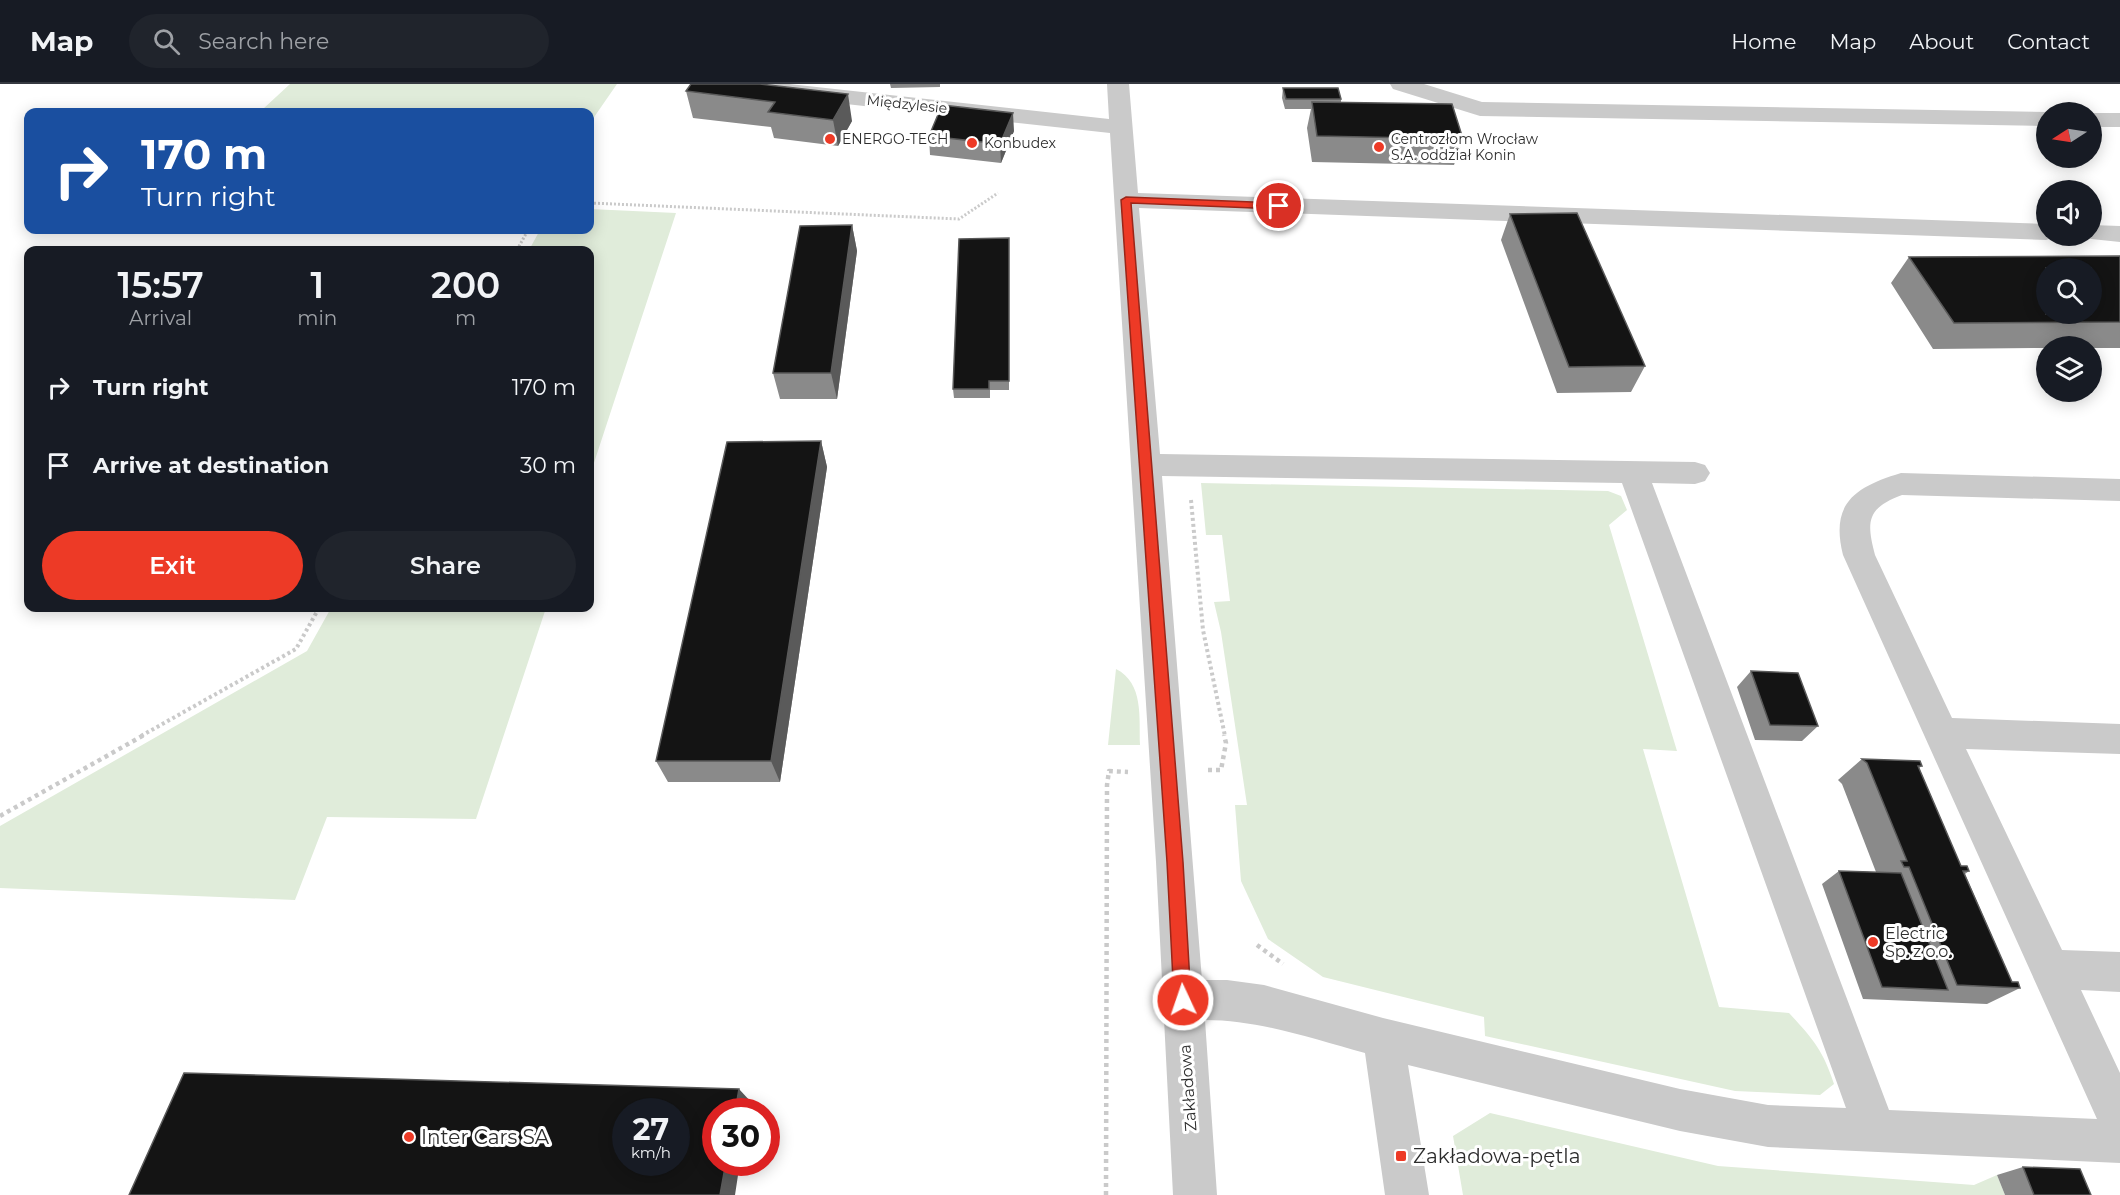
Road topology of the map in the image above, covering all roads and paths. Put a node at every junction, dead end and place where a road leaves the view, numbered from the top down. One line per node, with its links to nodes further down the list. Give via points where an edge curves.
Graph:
1 (728, 84): 7 (street, Międzylesie)
2 (1118, 84): 7 (street, Zakładowa)
3 (1401, 84): 4 (street, via 1480,109)
4 (2036, 119)
5 (2102, 120): 6 (street)
6 (2120, 120)
7 (1122, 127): 9 (street, Zakładowa)
8 (998, 193): 10 (path, via 959,219)
9 (1126, 200): 11 (street); 14 (street, Zakładowa)
10 (594, 203)
11 (2036, 232)
12 (2102, 233): 13 (street)
13 (2120, 234)
14 (1145, 465): 15 (street); 27 (street, Zakładowa)
15 (1187, 465): 16 (street); 22 (path, via 1203,630 1226,742 1221,770)
16 (1633, 473): 17 (street); 30 (street)
17 (1695, 473)
18 (2120, 490): 20 (street, via 1901,484 1877,492 1862,504 1853,536 1859,555)
19 (317, 612): 24 (path, via 296,649)
20 (1941, 733): 21 (street); 25 (street)
21 (2120, 739)
22 (1203, 770)
23 (1109, 771): 32 (path)
24 (0, 816)
25 (2050, 969): 26 (street); 29 (street)
26 (2120, 972)
27 (1183, 1000): 28 (street, via 1264,1005); 33 (street, Zakładowa)
28 (1383, 1038): 30 (street, via 1680,1110 1768,1126); 34 (street)
29 (2120, 1120)
30 (1876, 1131): 31 (street)
31 (2120, 1140)
32 (1106, 1195)
33 (1195, 1195)
34 (1407, 1195)

